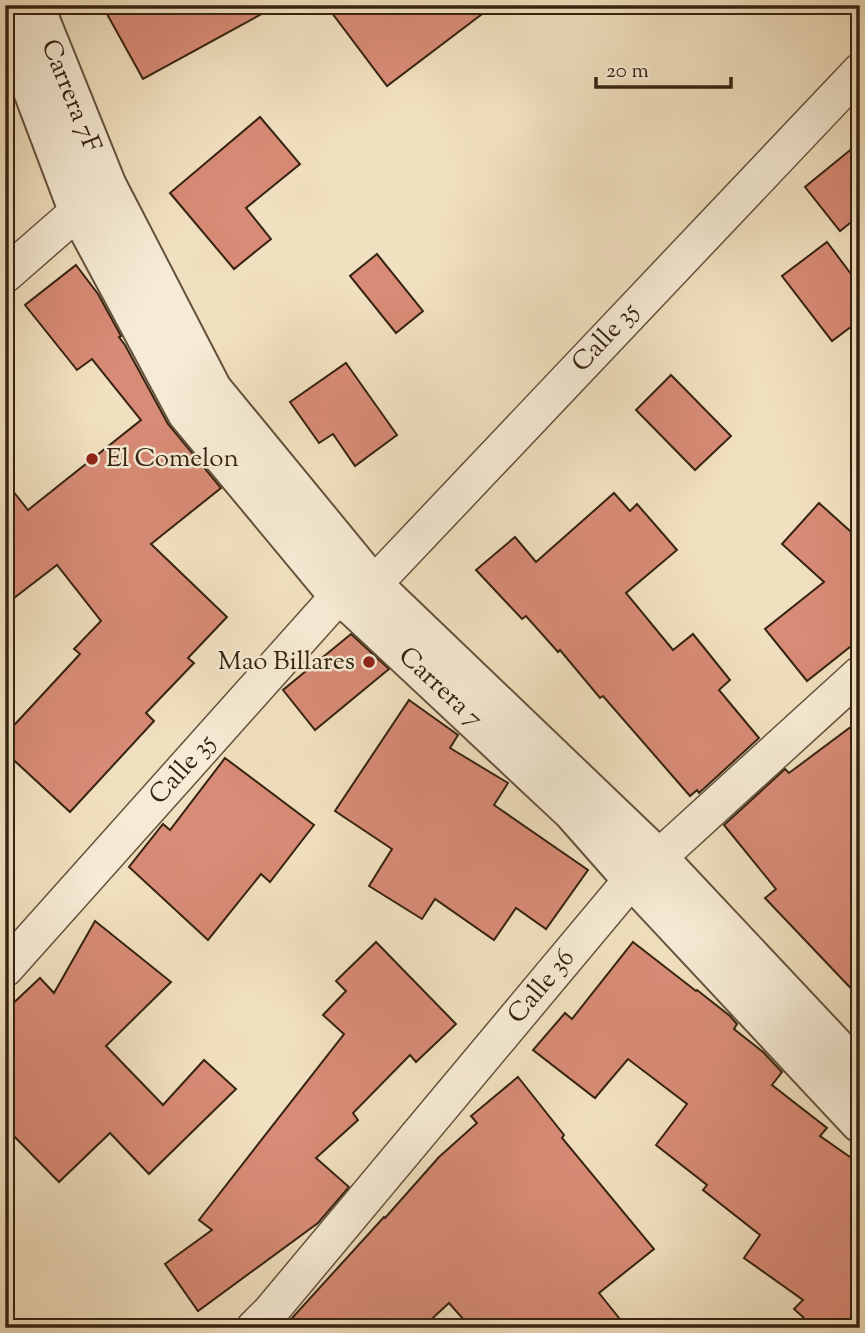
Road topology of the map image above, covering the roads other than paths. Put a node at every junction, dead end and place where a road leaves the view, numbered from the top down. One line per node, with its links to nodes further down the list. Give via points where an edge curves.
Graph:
1 (34, 5): 4 (street, Carrera 7F)
2 (5, 17): 5 (street, Carrera 7)
3 (860, 71): 7 (street, Calle 35)
4 (107, 186): 5 (street); 7 (street, Carrera 7, via 212,389)
5 (78, 210): 6 (street); 7 (street, Carrera 7, via 187,413)
6 (5, 275)
7 (357, 590): 9 (street, Carrera 7, via 572,811); 10 (street, Calle 35)
8 (860, 674): 9 (street, Calle 36)
9 (645, 868): 11 (street, Carrera 7); 12 (street, Carrera 7); 13 (street, Calle 36)
10 (5, 969)
11 (860, 1073)
12 (860, 1123)
13 (254, 1328)

